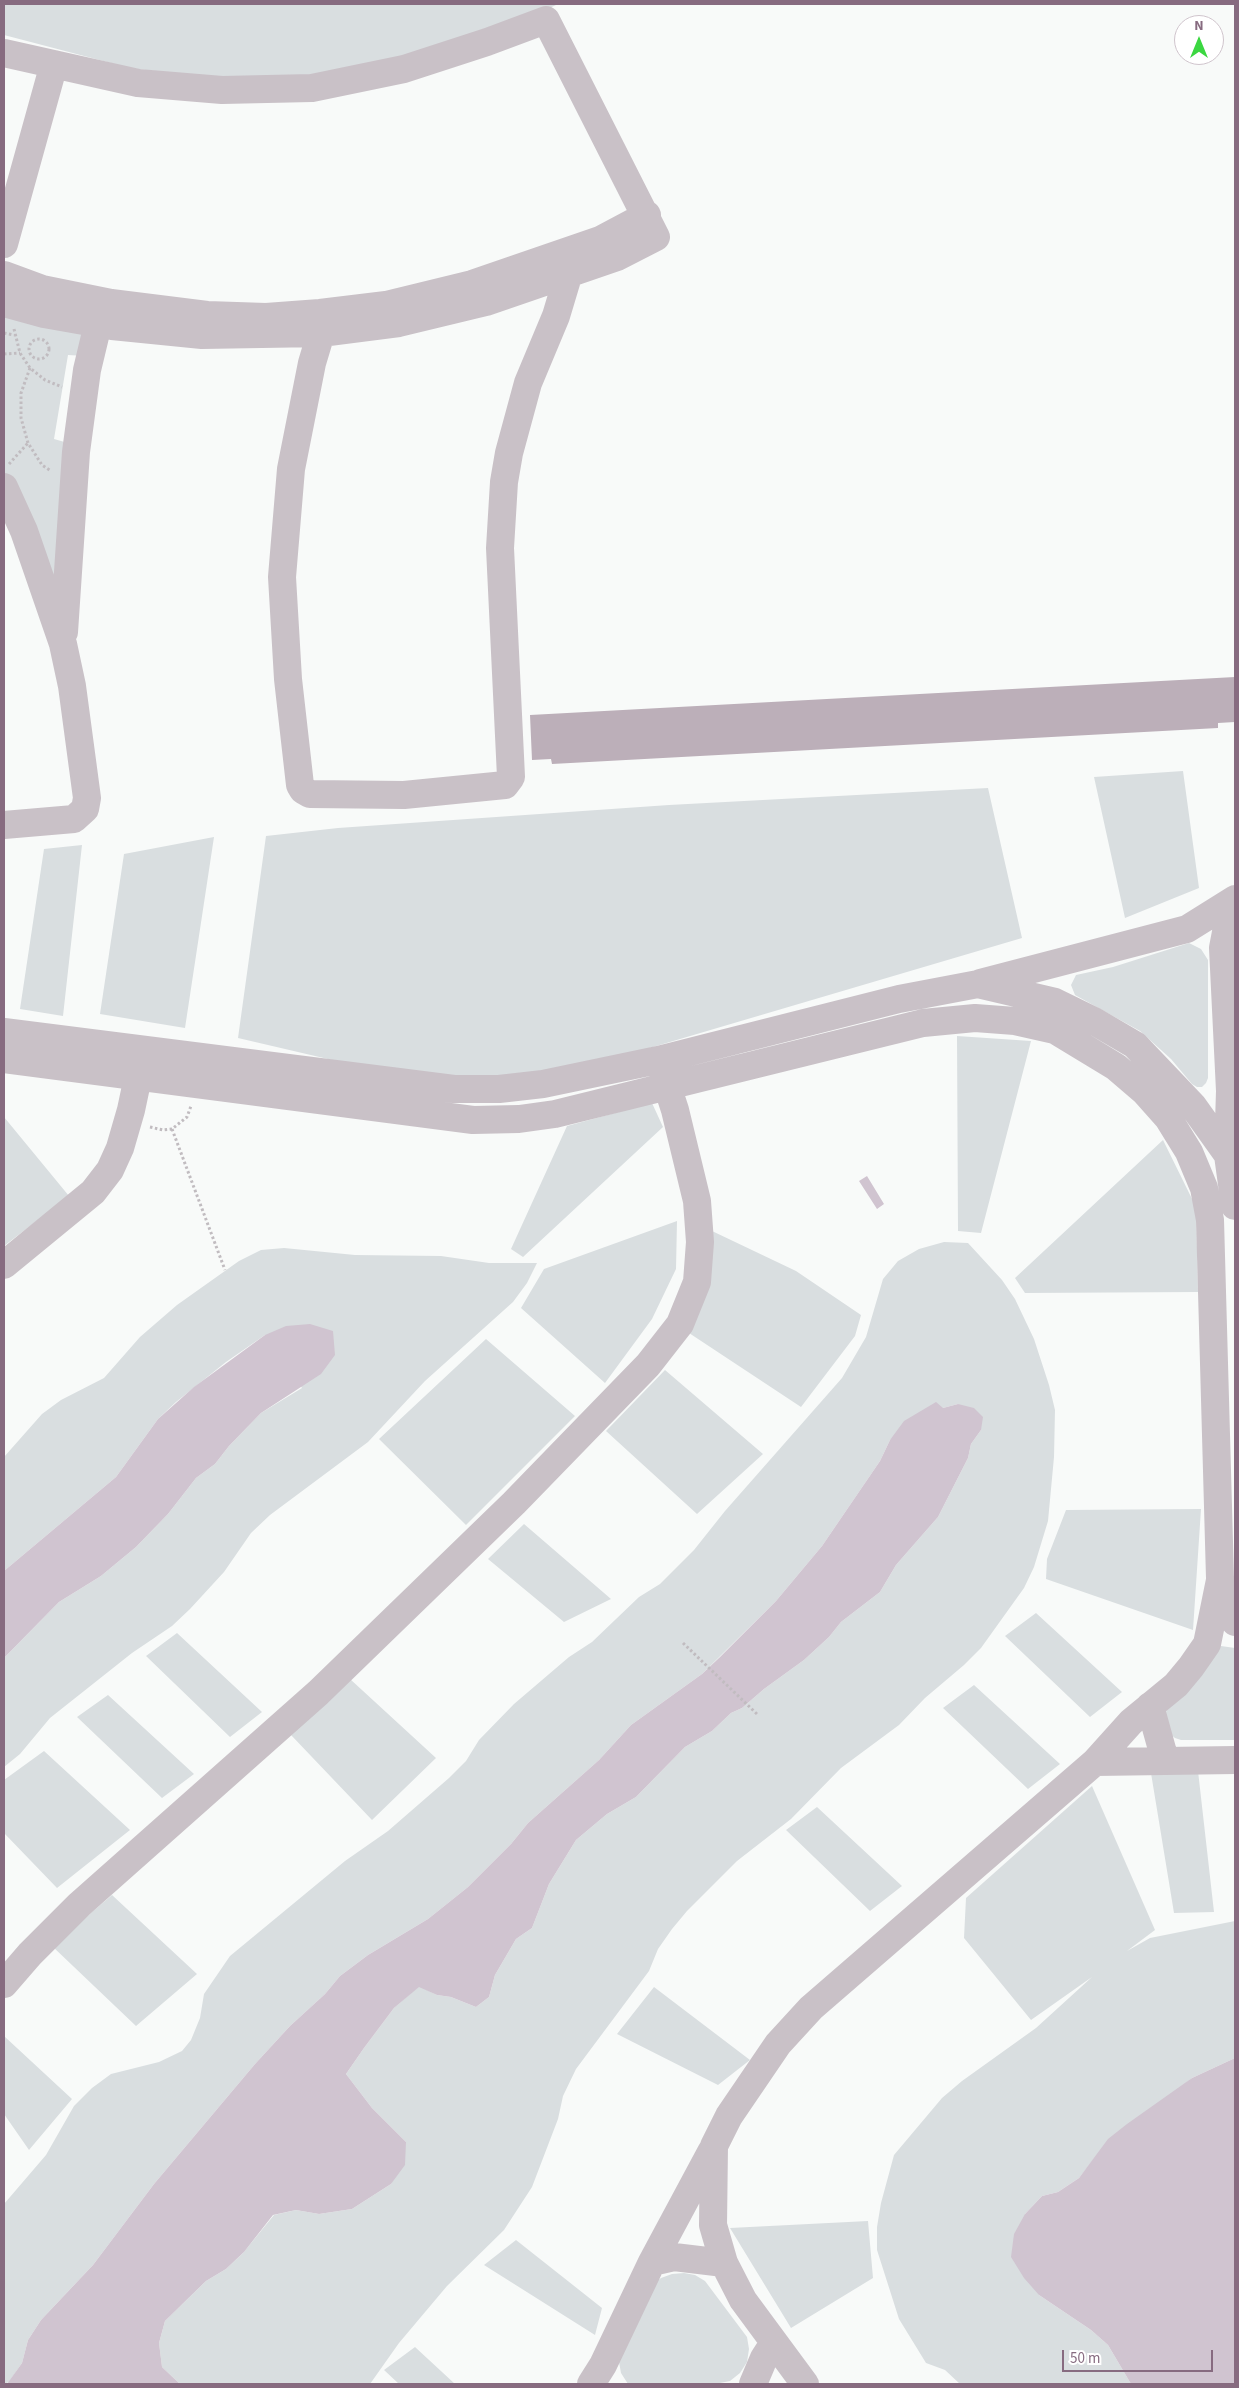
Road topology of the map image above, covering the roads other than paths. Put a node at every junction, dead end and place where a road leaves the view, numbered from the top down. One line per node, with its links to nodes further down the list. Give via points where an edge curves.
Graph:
1 (4, 53): 2 (street)
2 (54, 64): 3 (street, via 138,83 222,90 312,88 404,69 546,20); 4 (street)
3 (651, 226): 6 (street, via 617,257); 8 (street, via 472,284)
4 (4, 244)
5 (4, 275): 8 (street, via 42,289 111,303 207,315)
6 (568, 276): 8 (street, via 486,302 399,323); 8 (street, via 556,316 528,383 504,482 500,548 511,777 505,785 394,795 310,794 300,785 288,679 282,577 291,469)
7 (9, 314): 9 (street, via 44,314)
8 (320, 323): 9 (street, via 202,335)
9 (98, 324): 11 (street, via 76,452)
10 (4, 486): 11 (street, via 24,531)
11 (63, 644): 12 (street, via 87,798 85,809 74,819)
12 (4, 825)
13 (1234, 900): 14 (street); 15 (street)
14 (1187, 929): 15 (street, via 1208,934); 16 (street)
15 (1223, 948): 26 (street)
16 (1062, 962): 17 (street); 18 (street)
17 (978, 984): 18 (street); 23 (street, via 899,999)
18 (1055, 1002): 19 (street); 27 (street, via 1135,1045)
19 (1055, 1030): 25 (street, via 1015,1021 975,1018 923,1023); 28 (street, via 1116,1067)
20 (4, 1032): 21 (street)
21 (138, 1048): 23 (street, via 454,1089 543,1084); 24 (street)
22 (4, 1059): 24 (street)
23 (658, 1060): 25 (street)
24 (138, 1077): 25 (street, via 473,1120 555,1114); 31 (street, via 120,1148 110,1170 93,1192)
25 (669, 1087): 40 (street, via 697,1201 700,1242 697,1282 680,1324 648,1364 507,1510 318,1693 79,1905)
26 (1230, 1091): 27 (street); 29 (street)
27 (1193, 1106): 28 (street); 29 (street)
28 (1168, 1118): 32 (street, via 1189,1152 1204,1188 1210,1220)
29 (1228, 1155): 30 (street)
30 (1235, 1206)
31 (4, 1265)
32 (1220, 1578): 33 (street); 35 (street)
33 (1235, 1622)
34 (1235, 1634): 35 (street)
35 (1206, 1644): 36 (street, via 1176,1685)
36 (1150, 1706): 37 (street); 39 (street)
37 (1165, 1760): 38 (street); 39 (street)
38 (1235, 1760)
39 (1095, 1762): 41 (street, via 811,2008 778,2044)
40 (4, 1984)
41 (714, 2146): 42 (street); 43 (street, via 713,2225)
42 (652, 2262): 43 (street, via 674,2257); 45 (street)
43 (724, 2264): 44 (street, via 743,2300)
44 (773, 2344): 46 (street); 47 (street)
45 (601, 2378)
46 (753, 2384)
47 (805, 2384)

